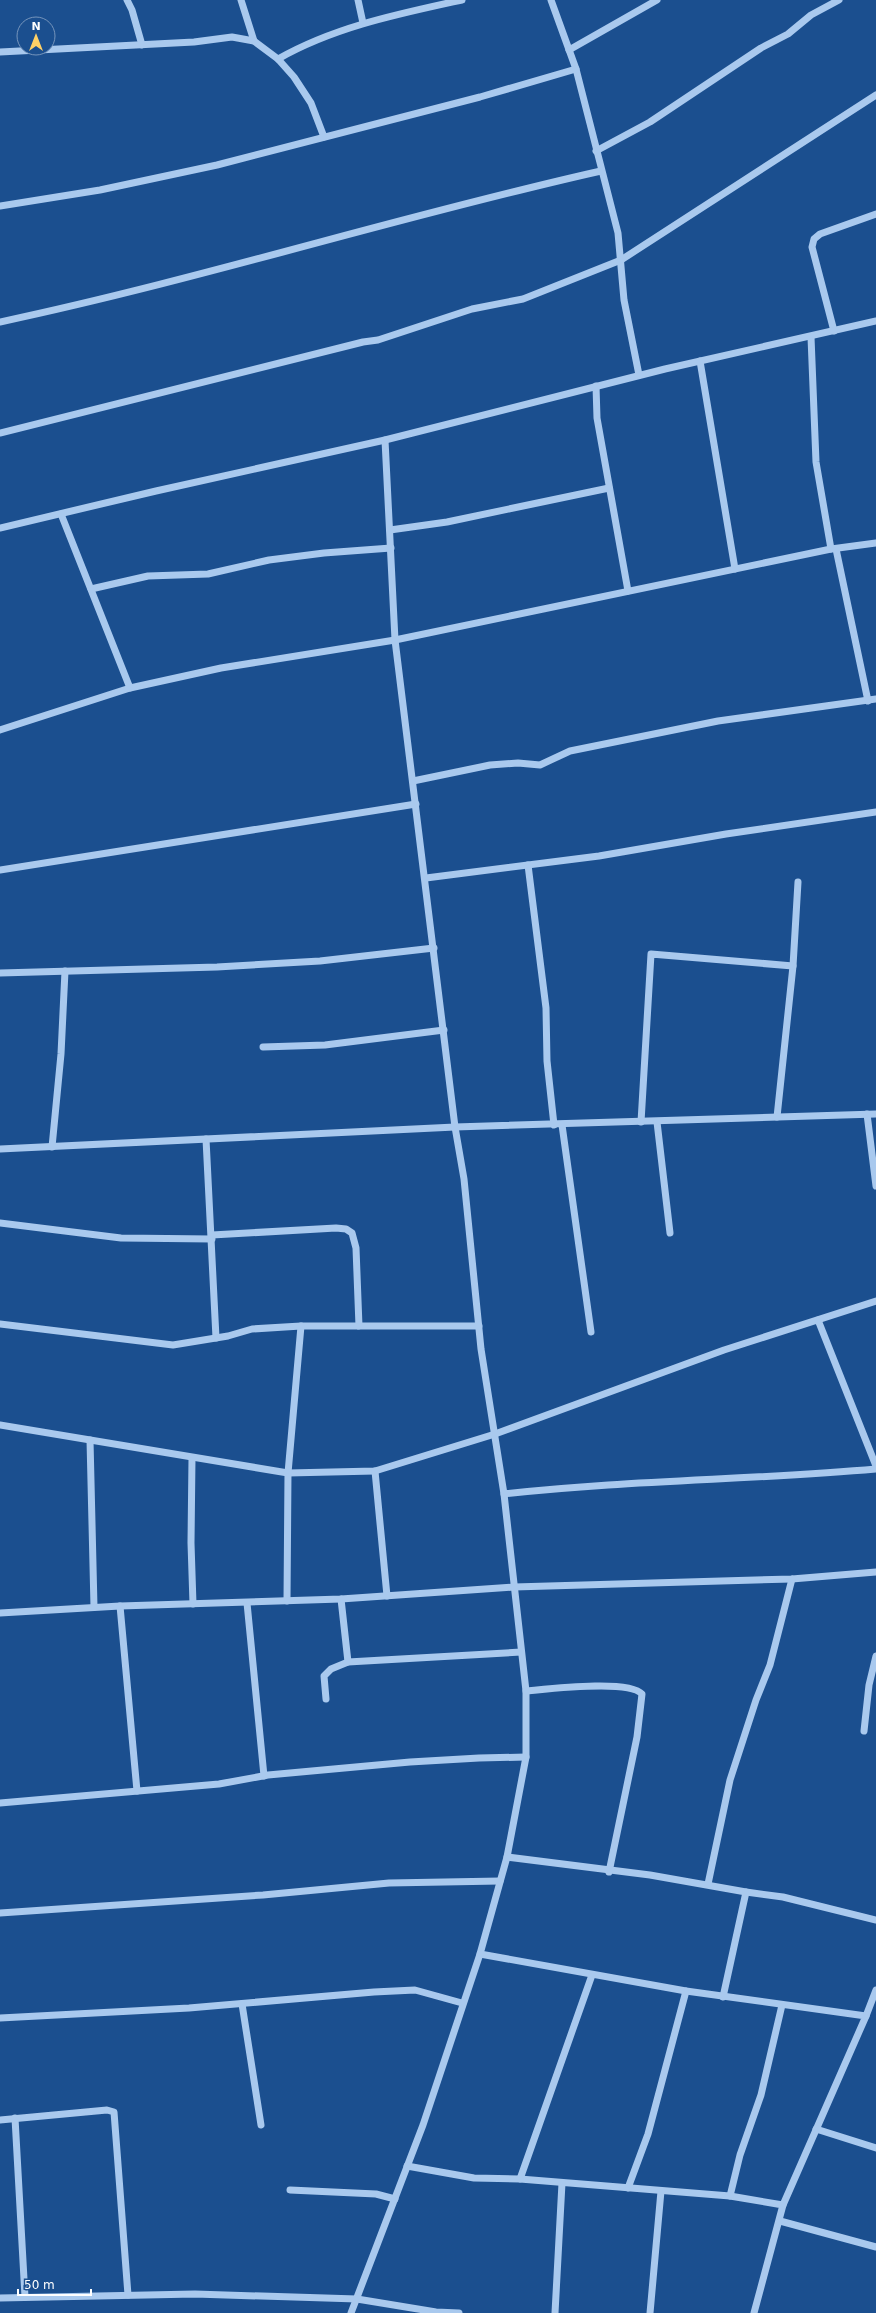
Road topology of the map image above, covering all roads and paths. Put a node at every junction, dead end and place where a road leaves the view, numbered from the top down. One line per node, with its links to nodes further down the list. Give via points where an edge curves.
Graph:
1 (127, 0): 10 (street)
2 (241, 0): 9 (street)
3 (358, 0): 8 (street)
4 (462, 0): 8 (street)
5 (551, 0): 11 (street)
6 (657, 0): 11 (street)
7 (839, 0): 17 (street, via 811,15 788,34 761,48 650,122)
8 (363, 23): 13 (street, via 304,44)
9 (254, 41): 10 (street, via 232,37); 13 (street)
10 (142, 45): 12 (street)
11 (569, 50): 14 (street)
12 (0, 52)
13 (278, 59): 16 (street, via 311,103)
14 (576, 69): 16 (street, via 480,97); 17 (street)
15 (876, 95): 21 (street)
16 (324, 137): 19 (street, via 217,165 108,188)
17 (596, 152): 18 (street)
18 (601, 171): 21 (street, via 618,233); 23 (street, via 509,191 99,301)
19 (0, 206)
20 (876, 214): 24 (street, via 820,234 814,239 812,247)
21 (621, 260): 27 (street, via 624,300); 29 (street, via 523,299 472,309 378,340)
22 (876, 321): 24 (street)
23 (0, 322)
24 (834, 331): 25 (street)
25 (811, 337): 26 (street); 37 (street, via 816,462)
26 (700, 361): 27 (street); 38 (street)
27 (639, 376): 28 (street)
28 (596, 386): 30 (street); 31 (street, via 597,418)
29 (0, 433)
30 (385, 440): 32 (street); 34 (street)
31 (610, 488): 34 (street, via 447,522); 40 (street)
32 (61, 514): 33 (street); 39 (street)
33 (0, 528)
34 (390, 530): 36 (street)
35 (876, 543): 37 (street)
36 (391, 548): 39 (street, via 269,560 208,574 148,576); 41 (street)
37 (834, 549): 38 (street); 44 (street)
38 (735, 569): 40 (street)
39 (91, 589): 42 (street)
40 (628, 592): 41 (street)
41 (395, 640): 42 (street, via 221,668); 46 (street)
42 (130, 688): 45 (street)
43 (876, 699): 44 (street)
44 (868, 701): 46 (street, via 718,721 570,751 540,765 518,763 490,766)
45 (0, 730)
46 (413, 781): 47 (street)
47 (416, 804): 50 (street); 51 (street)
48 (876, 812): 49 (street)
49 (528, 865): 51 (street); 64 (street, via 546,1008 547,1061)
50 (0, 870)
51 (426, 878): 53 (street)
52 (798, 882): 54 (street)
53 (434, 948): 55 (street, via 320,961 217,968); 57 (street)
54 (793, 966): 61 (street); 62 (street, via 651,954)
55 (65, 971): 56 (street); 68 (street, via 62,1054)
56 (0, 973)
57 (444, 1030): 58 (street, via 325,1045); 66 (street)
58 (263, 1047)
59 (867, 1114): 60 (street); 61 (street); 70 (street)
60 (876, 1114)
61 (776, 1117): 63 (street)
62 (642, 1122): 63 (street); 65 (street)
63 (657, 1122): 72 (street)
64 (554, 1125): 65 (street); 66 (street)
65 (562, 1125): 80 (street)
66 (456, 1127): 67 (street); 79 (street)
67 (206, 1139): 68 (street); 73 (street)
68 (52, 1147): 69 (street)
69 (0, 1149)
70 (876, 1186)
71 (0, 1223): 73 (street, via 134,1239)
72 (670, 1233)
73 (212, 1237): 78 (street, via 346,1229 352,1233 356,1248); 81 (street)
74 (876, 1301): 75 (street)
75 (818, 1320): 83 (street, via 724,1350); 86 (street)
76 (0, 1324): 81 (street, via 173,1345)
77 (301, 1326): 78 (street); 81 (street, via 252,1329); 89 (street)
78 (358, 1326): 79 (street)
79 (479, 1326): 83 (street)
80 (591, 1332)
81 (216, 1338)
82 (0, 1425): 84 (street)
83 (495, 1434): 88 (street); 90 (street)
84 (90, 1440): 85 (street); 100 (street)
85 (192, 1458): 89 (street); 98 (street)
86 (876, 1466)
87 (876, 1469): 90 (street, via 810,1475 582,1485)
88 (375, 1471): 89 (street); 94 (street)
89 (288, 1473): 96 (street)
90 (504, 1494): 93 (street)
91 (876, 1572): 92 (street)
92 (792, 1579): 93 (street); 115 (street, via 770,1665 730,1780)
93 (514, 1587): 94 (street); 102 (street)
94 (387, 1596): 95 (street)
95 (341, 1600): 96 (street); 104 (street)
96 (287, 1601): 97 (street)
97 (247, 1603): 98 (street); 109 (street)
98 (193, 1604): 99 (street)
99 (120, 1606): 100 (street); 110 (street)
100 (94, 1607): 101 (street)
101 (0, 1613)
102 (521, 1652): 104 (street); 105 (street)
103 (876, 1656): 107 (street, via 869,1685)
104 (348, 1662): 106 (street, via 331,1669 324,1676)
105 (526, 1691): 108 (street); 113 (street, via 590,1686 636,1688 642,1694 637,1737)
106 (326, 1699)
107 (864, 1731)
108 (526, 1757): 109 (street, via 410,1762); 112 (street)
109 (264, 1776): 110 (street, via 220,1784)
110 (137, 1791): 111 (street)
111 (0, 1803)
112 (507, 1857): 113 (street); 114 (street)
113 (610, 1872): 115 (street)
114 (500, 1880): 117 (street, via 389,1883); 119 (street)
115 (708, 1884): 116 (street)
116 (746, 1892): 118 (street, via 783,1897); 123 (street)
117 (0, 1913)
118 (876, 1920)
119 (480, 1954): 120 (street); 125 (street)
120 (592, 1974): 122 (street); 136 (street)
121 (876, 1990): 127 (street)
122 (686, 1991): 123 (street); 138 (street, via 648,2134)
123 (723, 1997): 126 (street)
124 (242, 2004): 125 (street, via 415,1990); 129 (street); 132 (street)
125 (462, 2004): 135 (street)
126 (782, 2005): 128 (street); 141 (street, via 761,2095 740,2156)
127 (873, 2006): 128 (street)
128 (866, 2016): 133 (street)
129 (0, 2018)
130 (15, 2118): 131 (street); 146 (street, via 107,2110 114,2112); 147 (street)
131 (0, 2120)
132 (261, 2125)
133 (816, 2129): 134 (street); 143 (street)
134 (876, 2148)
135 (407, 2166): 136 (street, via 474,2178); 142 (street)
136 (520, 2179): 137 (street)
137 (562, 2183): 138 (street); 152 (street)
138 (628, 2188): 140 (street)
139 (290, 2190): 142 (street, via 376,2194)
140 (661, 2191): 141 (street); 153 (street)
141 (730, 2196): 143 (street)
142 (395, 2199): 149 (street)
143 (783, 2206): 144 (street)
144 (780, 2221): 145 (street); 154 (street)
145 (876, 2247)
146 (128, 2295): 147 (street); 149 (street, via 195,2294)
147 (25, 2297): 148 (street)
148 (0, 2298)
149 (357, 2299): 150 (street); 151 (street, via 436,2312)
150 (351, 2313)
151 (459, 2313)
152 (555, 2313)
153 (650, 2313)
154 (754, 2313)

